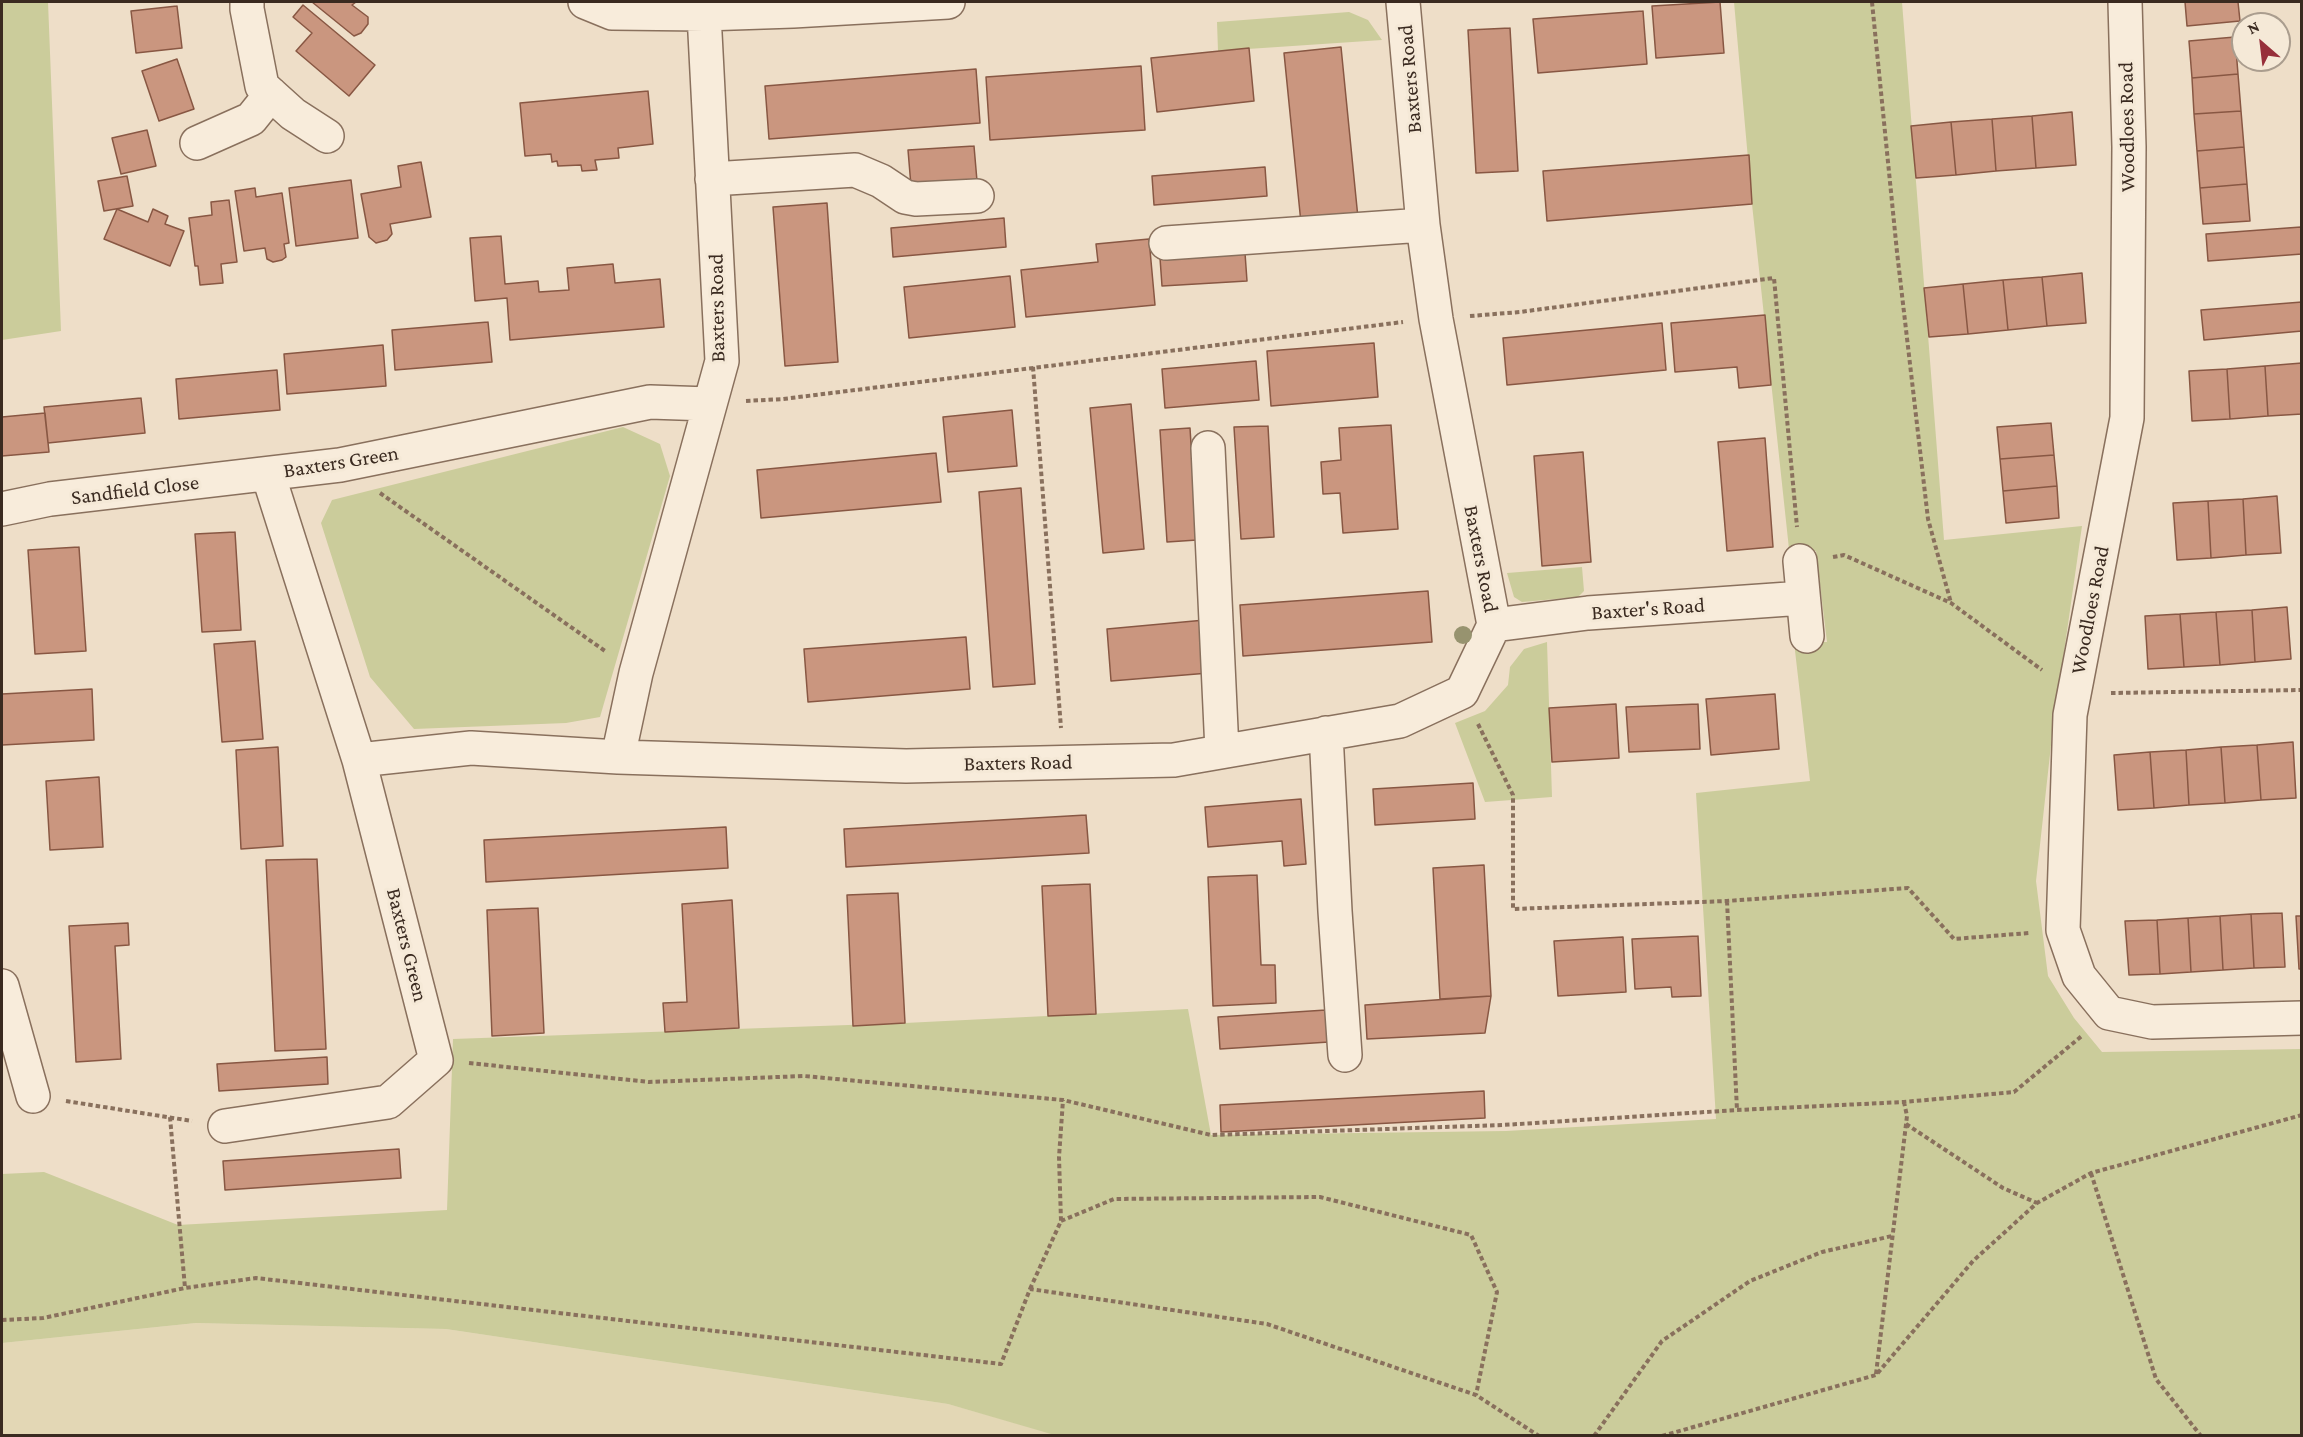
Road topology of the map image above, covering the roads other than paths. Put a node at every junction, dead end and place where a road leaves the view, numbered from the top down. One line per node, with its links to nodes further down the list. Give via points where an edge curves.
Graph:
1 (247, 2): 7 (street, via 262,86)
2 (585, 2): 6 (street, via 612,13)
3 (948, 2): 6 (street)
4 (1403, 2): 12 (street, Baxters Road)
5 (2125, 2): 27 (street, Woodloes Road, via 2129,147 2127,418 2070,716 2063,930 2079,976 2109,1013 2152,1022)
6 (704, 14): 10 (street, Baxters Road)
7 (271, 94): 8 (street); 9 (street, via 251,119)
8 (327, 136)
9 (197, 142)
10 (712, 179): 11 (street, via 855,170 904,197); 14 (street, Baxters Road, via 722,361)
11 (977, 196)
12 (1423, 225): 13 (street); 20 (street, Baxters Road, via 1436,319)
13 (1166, 243)
14 (709, 404): 16 (street, Baxters Green, via 650,402 340,465); 24 (street, Baxters Road, via 636,673)
15 (1208, 448): 23 (street)
16 (268, 474): 17 (street, Sandfield Close, via 50,499); 25 (street, Baxters Green)
17 (2, 509)
18 (1800, 561): 19 (street)
19 (1803, 598): 20 (street, Baxter's Road); 21 (street)
20 (1494, 625): 22 (street, Baxters Road, via 1462,692 1400,721)
21 (1807, 636)
22 (1326, 733): 23 (street, Baxters Road); 28 (street)
23 (1222, 751): 24 (street, Baxters Road, via 1174,760 906,766)
24 (618, 757): 25 (street, via 471,748)
25 (359, 760): 30 (street, Baxters Green, via 436,1060 388,1102)
26 (2, 986): 29 (street)
27 (2301, 1018)
28 (1345, 1055)
29 (33, 1096)
30 (225, 1126)

